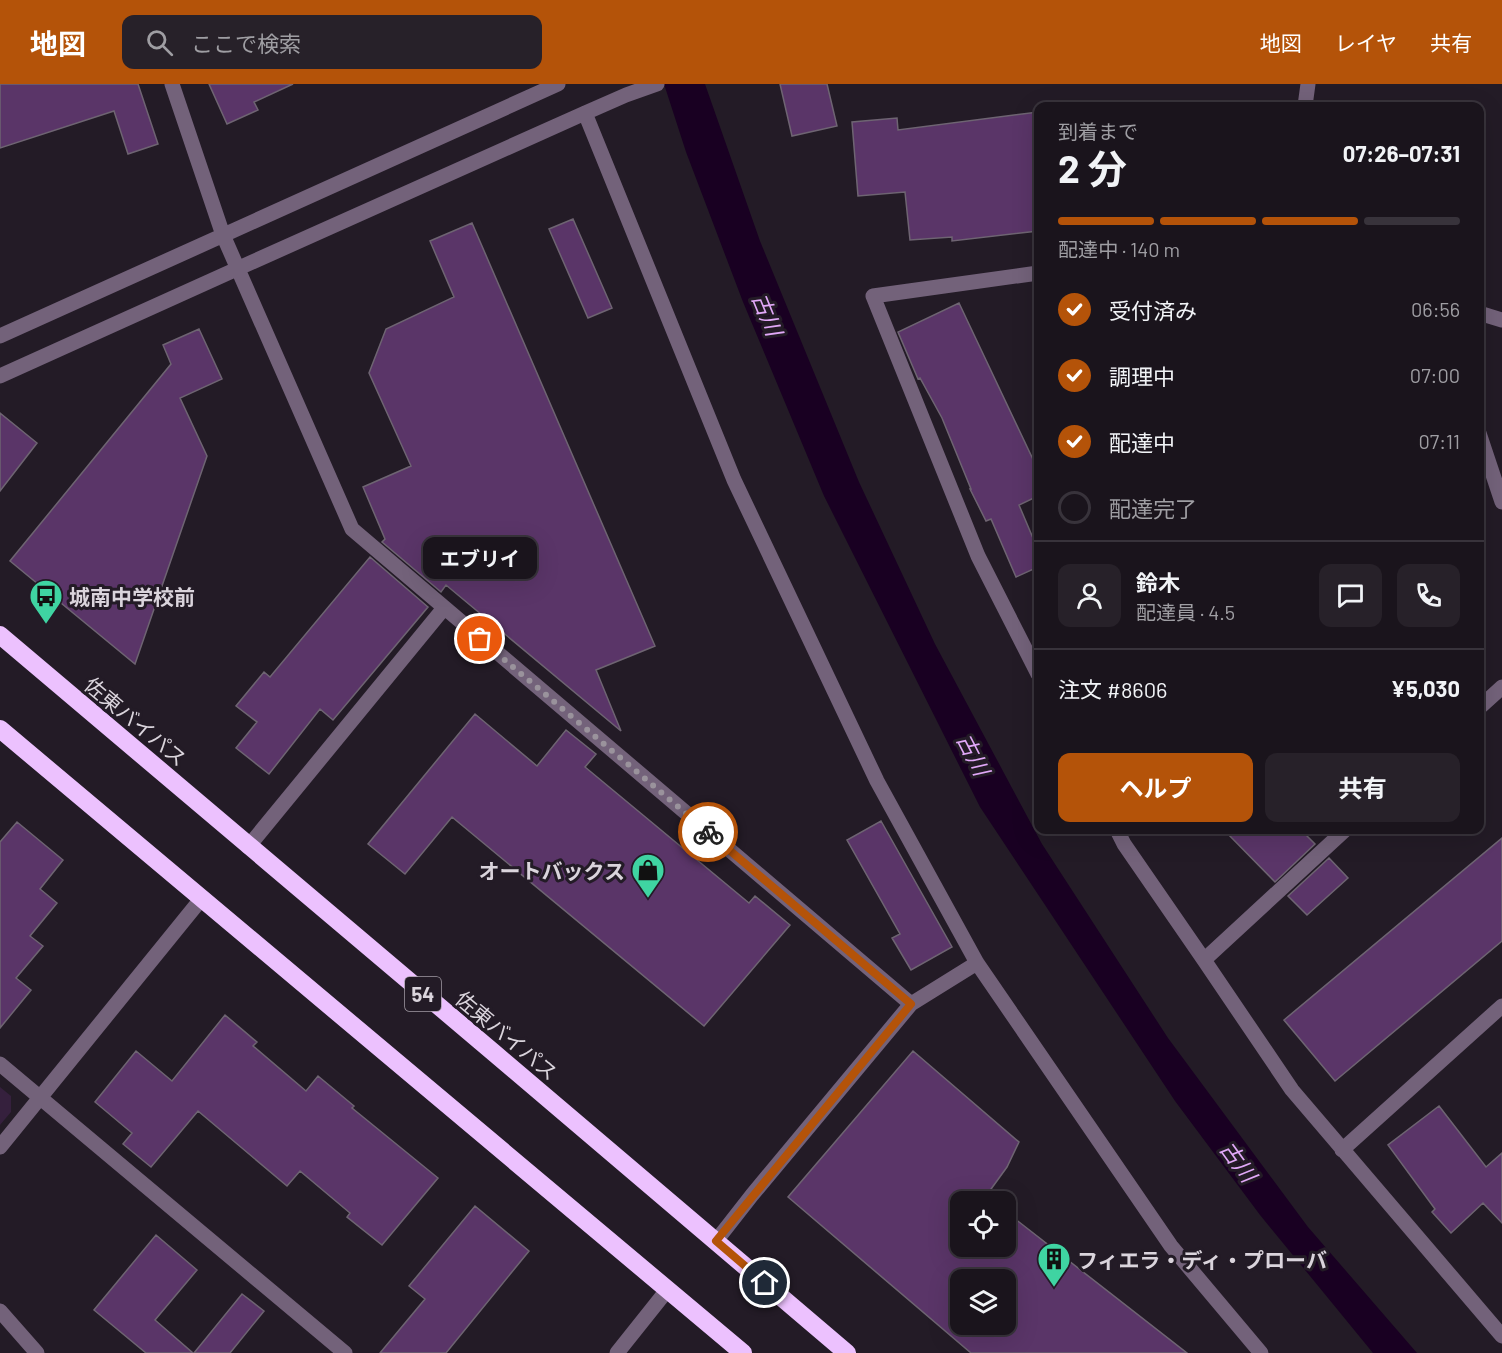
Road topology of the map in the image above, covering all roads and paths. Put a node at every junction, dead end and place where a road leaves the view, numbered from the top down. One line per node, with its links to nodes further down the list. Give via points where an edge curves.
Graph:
1 (172, 84): 7 (street)
2 (558, 84): 7 (street)
3 (657, 84): 6 (street)
4 (1308, 84): 5 (street)
5 (1306, 102)
6 (585, 113): 8 (street); 27 (street, via 734,480 877,781)
7 (223, 235): 8 (street); 12 (street)
8 (238, 268): 13 (street); 16 (street, via 352,529)
9 (1034, 274): 18 (street, via 873,296 978,556)
10 (1484, 315): 11 (street)
11 (1502, 320)
12 (0, 336)
13 (0, 376)
14 (1484, 448): 15 (street)
15 (1502, 502)
16 (444, 608): 24 (street); 28 (street)
17 (0, 635): 24 (highway, 佐東バイパス / 54)
18 (1034, 666)
19 (1502, 687): 20 (street)
20 (1484, 703)
21 (0, 729): 25 (highway)
22 (1119, 834): 26 (street)
23 (1341, 834): 26 (street)
24 (248, 847): 34 (highway, 佐東バイパス / 54)
25 (202, 898): 31 (street); 35 (highway)
26 (1204, 960): 33 (street, via 1292,1090)
27 (977, 963): 28 (street); 43 (street, via 1172,1246)
28 (911, 1004): 34 (street)
29 (1502, 1006): 33 (street)
30 (0, 1064): 31 (street)
31 (41, 1099): 32 (street); 39 (street)
32 (0, 1148)
33 (1342, 1150): 37 (street)
34 (716, 1241): 42 (highway, 佐東バイパス / 54)
35 (668, 1289): 40 (street); 41 (highway)
36 (0, 1311): 38 (street)
37 (1501, 1333)
38 (37, 1353)
39 (345, 1353)
40 (617, 1353)
41 (743, 1353)
42 (847, 1353)
43 (1261, 1353)

